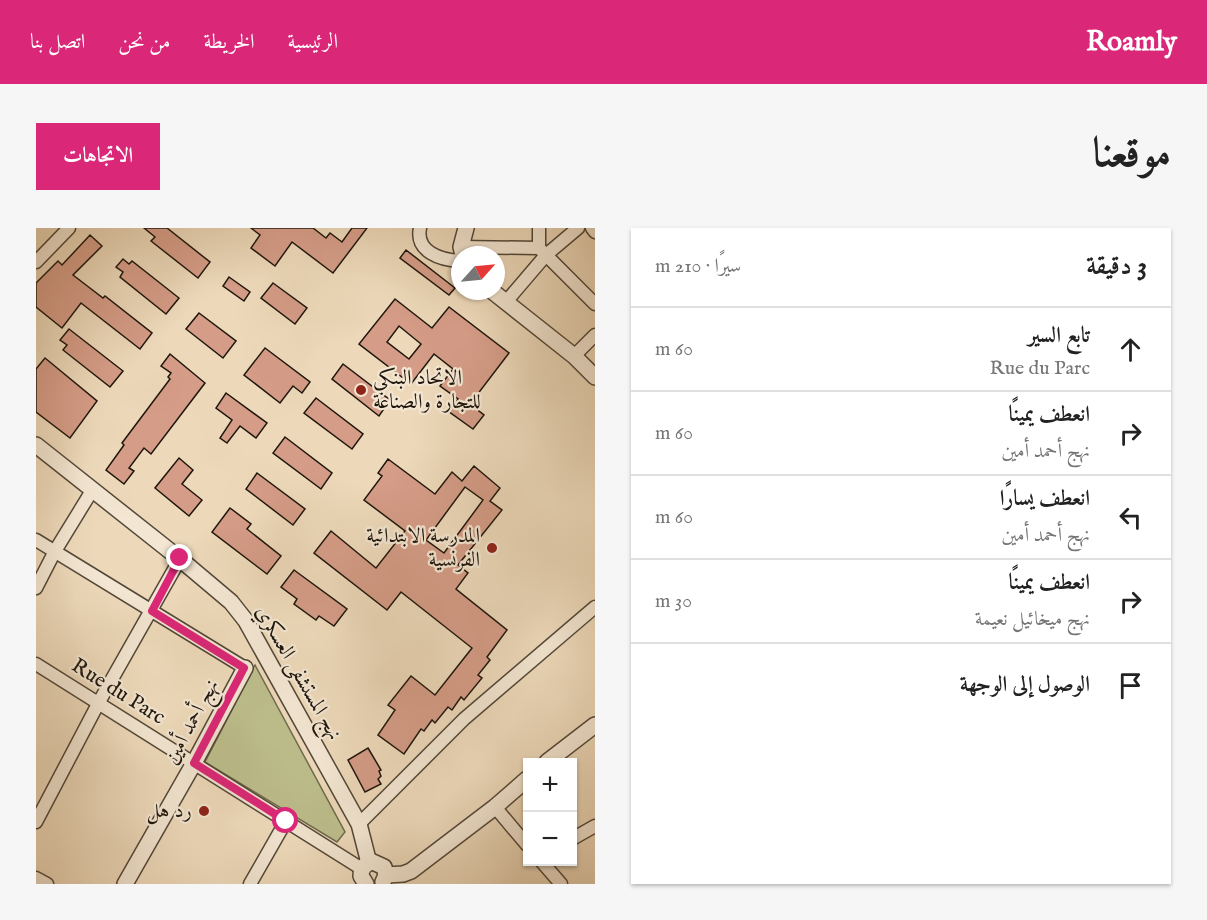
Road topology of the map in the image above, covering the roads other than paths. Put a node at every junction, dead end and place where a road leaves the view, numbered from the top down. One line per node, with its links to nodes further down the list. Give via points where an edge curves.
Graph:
1 (69, 228): 12 (street)
2 (420, 228): 11 (street, via 425,250 438,257)
3 (466, 228): 8 (street)
4 (539, 228): 9 (street)
5 (578, 228): 9 (street)
6 (592, 228): 7 (street)
7 (595, 232)
8 (463, 246)
9 (542, 251): 10 (street); 14 (street); 15 (street)
10 (505, 252)
11 (451, 255)
12 (36, 262)
13 (502, 300): 14 (street)
14 (505, 303): 17 (street)
15 (595, 304)
16 (595, 335): 17 (street)
17 (574, 356): 18 (street)
18 (595, 377)
19 (36, 445): 20 (street, نهج المستشفى العسكري)
20 (93, 489): 22 (street); 23 (street, نهج المستشفى العسكري)
21 (36, 540): 22 (street, نهج أحمد أمين)
22 (55, 551): 24 (street); 26 (street, نهج أحمد أمين)
23 (180, 558): 26 (street); 37 (street, نهج المستشفى العسكري, via 231,602 246,621)
24 (36, 588)
25 (595, 607): 37 (street, via 464,719)
26 (152, 611): 28 (street, نهج أحمد أمين); 29 (street)
27 (36, 664): 29 (street, Rue du Parc)
28 (244, 668): 32 (street, نهج أحمد أمين)
29 (99, 702): 32 (street, Rue du Parc); 36 (street)
30 (595, 725): 31 (street)
31 (552, 758)
32 (194, 763): 35 (street, Rue du Parc); 46 (street, نهج أحمد أمين)
33 (523, 783): 34 (street)
34 (495, 807): 40 (street); 44 (street, via 411,871)
35 (286, 821): 42 (street, Rue du Parc); 47 (street)
36 (36, 822)
37 (359, 824): 42 (street, نهج المستشفى العسكري)
38 (595, 826): 39 (street)
39 (577, 837)
40 (523, 839)
41 (546, 866): 48 (street)
42 (363, 876): 44 (street, via 381,864)
43 (36, 878): 45 (street)
44 (383, 881)
45 (47, 884)
46 (125, 884)
47 (250, 884)
48 (561, 884)

